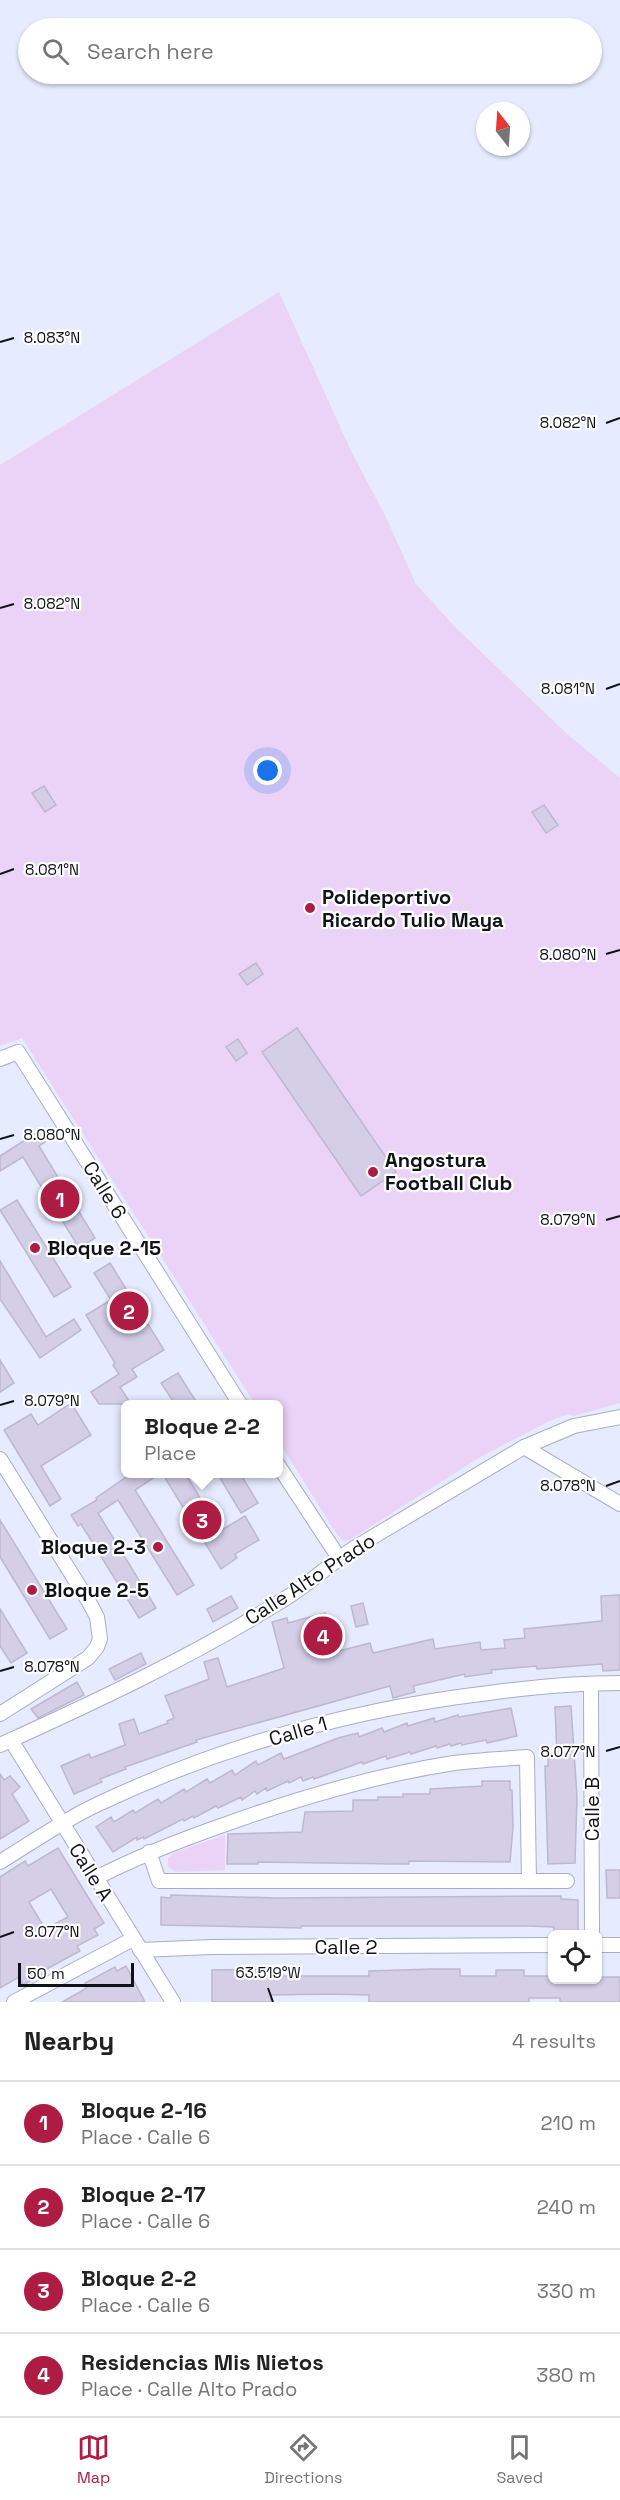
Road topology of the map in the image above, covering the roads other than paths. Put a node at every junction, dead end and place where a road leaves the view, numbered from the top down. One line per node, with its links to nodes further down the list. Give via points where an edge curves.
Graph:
1 (0, 1059): 2 (street, Calle 6, via 18,1052)
2 (237, 1400)
3 (620, 1417): 4 (street, Calle Alto Prado, via 574,1426)
4 (524, 1447): 7 (street); 8 (street, Calle Alto Prado)
5 (0, 1459): 11 (street, via 89,1602 100,1629 98,1647 88,1658)
6 (283, 1471): 8 (street)
7 (620, 1504)
8 (339, 1558): 12 (street, Calle Alto Prado, via 280,1603 189,1655)
9 (591, 1683): 10 (street, Calle 1); 13 (street, Calle 1, via 446,1698 313,1726 181,1769 91,1808); 19 (street, Calle B)
10 (620, 1683)
11 (0, 1714)
12 (5, 1743): 13 (street, Calle A)
13 (62, 1825): 15 (street, Calle 1); 16 (street, Calle A)
14 (149, 1852): 16 (street); 17 (street, via 159,1881); 17 (street, via 356,1782 456,1763 526,1757)
15 (0, 1862)
16 (94, 1878): 20 (street, Calle A)
17 (529, 1881): 18 (street)
18 (567, 1881)
19 (592, 1930)
20 (136, 1944): 23 (street, Calle 2); 24 (street, Calle 2); 25 (street, Calle A)
21 (602, 1945): 22 (street)
22 (620, 1945)
23 (548, 1946)
24 (14, 2002)
25 (173, 2002)

